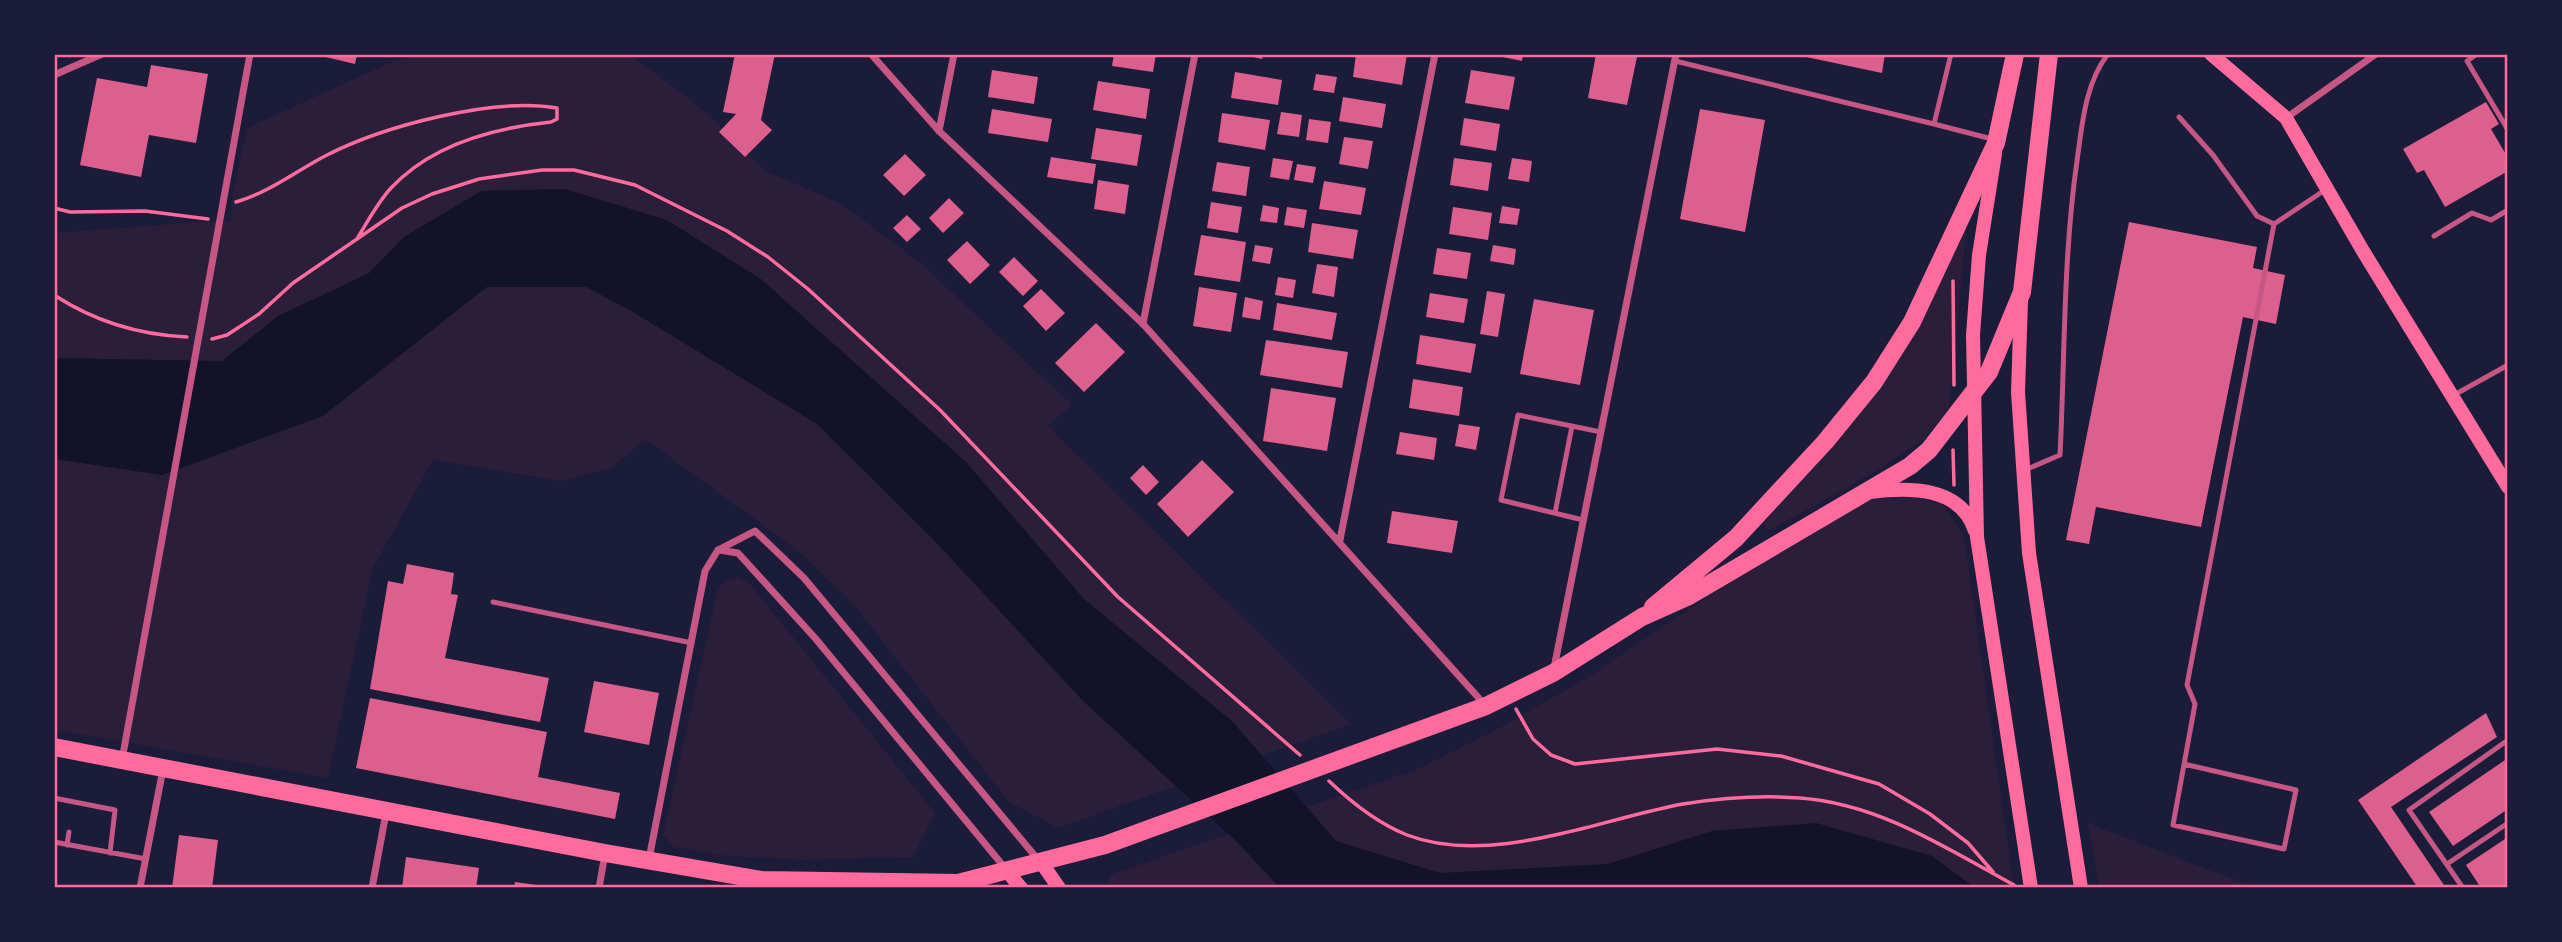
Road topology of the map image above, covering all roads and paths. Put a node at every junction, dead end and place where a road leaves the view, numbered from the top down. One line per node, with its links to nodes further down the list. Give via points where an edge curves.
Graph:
1 (102, 54): 15 (street)
2 (250, 54): 23 (street)
3 (871, 54): 20 (street)
4 (954, 54): 20 (street)
5 (1195, 54): 33 (street)
6 (1435, 54): 50 (street)
7 (1951, 54): 18 (lane)
8 (2015, 54): 21 (main road)
9 (2049, 54): 31 (main road)
10 (2108, 54): 43 (lane, via 2088,100 2071,205 2060,455)
11 (2211, 54): 17 (main road)
12 (2376, 54): 17 (street)
13 (2477, 54): 19 (lane, via 2467,61)
14 (1675, 58): 18 (lane); 41 (street)
15 (54, 75)
16 (2179, 117): 27 (lane, via 2257,216)
17 (2286, 118): 22 (main road)
18 (1934, 124): 21 (lane)
19 (2508, 130)
20 (939, 131): 33 (street)
21 (1996, 141): 38 (main road, via 1979,255); 53 (main road, via 1912,322 1874,382 1736,538)
22 (2328, 188): 27 (lane); 39 (main road)
23 (224, 205): 26 (street); 29 (path, via 283,183 327,155 387,131 492,108 557,108 557,119 551,122 491,132 429,158 389,190)
24 (54, 208): 26 (path)
25 (2508, 210): 28 (lane, via 2491,220 2472,213)
26 (221, 219): 61 (street)
27 (2274, 224): 62 (lane, via 2187,685 2195,704)
28 (2434, 236)
29 (357, 239): 35 (path, via 227,335); 60 (path, via 432,194 479,179 542,170 574,170 635,185 727,231 808,289 940,410 1118,597)
30 (1952, 277): 37 (path)
31 (2022, 292): 38 (main road, via 1989,372); 43 (main road, via 2018,391)
32 (54, 295): 34 (path, via 76,309 138,332)
33 (1143, 324): 50 (street)
34 (193, 338)
35 (204, 338)
36 (2508, 365): 39 (lane)
37 (1954, 385)
38 (1974, 392): 46 (main road, via 1929,450 1910,467); 49 (main road)
39 (2451, 397): 44 (main road)
40 (1572, 426): 41 (lane); 47 (lane); 47 (lane, via 1518,415 1501,500)
41 (1601, 432): 48 (street)
42 (1952, 445): 45 (path)
43 (2022, 471): 90 (main road, via 2029,553)
44 (2508, 487)
45 (1955, 489)
46 (1865, 493): 49 (main road, via 1927,490 1954,502 1973,523); 53 (main road, via 1689,596)
47 (1555, 513): 48 (lane)
48 (1583, 520): 55 (street)
49 (1977, 537): 89 (main road)
50 (1340, 540): 57 (street)
51 (718, 550): 54 (street, via 705,571); 77 (street, via 755,531 785,559); 79 (street, via 738,553 815,638)
52 (493, 602): 54 (lane)
53 (1642, 617): 55 (main road)
54 (693, 643): 76 (street)
55 (1553, 673): 56 (main road)
56 (1508, 695): 57 (main road); 80 (path, via 1533,739 1551,755 1576,764 1717,749 1781,756 1879,784 1930,814)
57 (1486, 706): 77 (main road, via 1105,845)
58 (2508, 740): 78 (lane, via 2409,810)
59 (54, 747): 61 (main road)
60 (1304, 759)
61 (122, 761): 63 (main road)
62 (2184, 764): 62 (lane, via 2173,825 2284,849 2296,790)
63 (163, 769): 68 (main road); 75 (street)
64 (1322, 775): 80 (path, via 1376,819 1409,835 1447,844 1535,838 1682,804 1800,798 1865,811 1917,831)
65 (54, 798): 66 (lane)
66 (74, 803): 67 (lane); 73 (lane, via 115,810)
67 (72, 812)
68 (386, 812): 74 (main road); 84 (street)
69 (2508, 823): 78 (lane)
70 (69, 832): 72 (lane)
71 (54, 842): 72 (lane)
72 (67, 845): 73 (lane)
73 (110, 853): 75 (lane)
74 (605, 853): 76 (main road); 85 (street)
75 (146, 859): 83 (street)
76 (648, 861): 81 (main road, via 762,880)
77 (1041, 862): 79 (main road); 87 (main road)
78 (2447, 864): 91 (lane)
79 (1007, 871): 82 (main road); 86 (main road)
80 (1995, 874): 88 (path)
81 (832, 885): 82 (main road)
82 (957, 885)
83 (140, 888)
84 (372, 888)
85 (599, 888)
86 (1021, 888)
87 (1059, 888)
88 (2020, 888)
89 (2031, 888)
90 (2081, 888)
91 (2463, 888)

